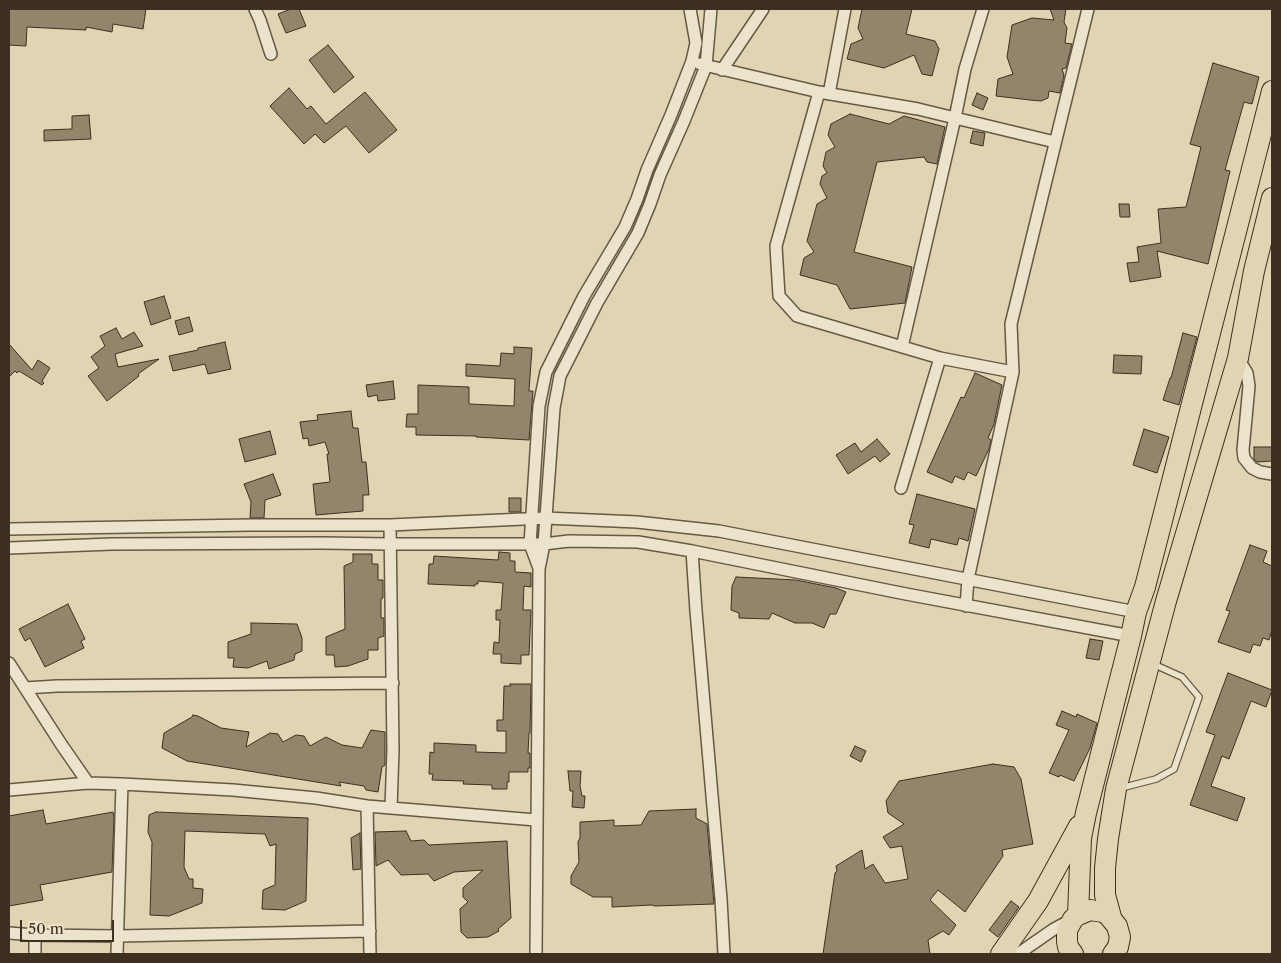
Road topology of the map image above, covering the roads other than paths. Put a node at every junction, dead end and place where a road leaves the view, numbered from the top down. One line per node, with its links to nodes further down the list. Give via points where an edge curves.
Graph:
1 (255, 9): 8 (street)
2 (690, 9): 9 (street, via 696,43)
3 (711, 9): 10 (street)
4 (763, 9): 11 (street)
5 (845, 9): 13 (street)
6 (983, 9): 14 (street, via 965,69)
7 (1088, 9): 15 (street)
8 (271, 54)
9 (692, 60): 10 (street); 24 (street, via 625,227 584,296 546,372 540,406)
10 (706, 66): 11 (street); 23 (street, via 638,233 560,376 554,408)
11 (722, 70): 13 (street)
12 (1272, 90): 35 (highway, via 1153,558)
13 (824, 93): 14 (street); 17 (street, via 776,246 779,296 797,316)
14 (955, 118): 15 (street); 17 (street)
15 (1055, 142): 20 (street, via 1011,324)
16 (1271, 211): 19 (highway, via 1254,271)
17 (902, 346): 18 (street)
18 (940, 358): 20 (street); 22 (street)
19 (1238, 358): 21 (street, via 1247,373 1249,386 1244,458 1252,468); 38 (highway)
20 (1012, 372): 33 (street)
21 (1272, 474)
22 (901, 488)
23 (546, 518): 24 (street); 29 (street); 33 (street, via 637,522 719,531)
24 (532, 519): 25 (street); 28 (street)
25 (390, 525): 26 (street); 27 (street)
26 (9, 529)
27 (390, 544): 28 (street); 30 (street, via 121,544); 39 (street)
28 (530, 544): 29 (street); 32 (street)
29 (544, 544): 31 (street, via 638,542); 32 (street)
30 (9, 548)
31 (692, 551): 34 (street); 59 (street)
32 (539, 569): 48 (street)
33 (968, 579): 34 (street); 35 (street)
34 (966, 606): 36 (street)
35 (1136, 612): 36 (highway)
36 (1131, 636): 47 (highway)
37 (9, 663): 40 (street)
38 (1150, 663): 43 (highway); 43 (lane, via 1182,677 1199,697 1174,769 1156,779)
39 (393, 683): 40 (street); 46 (street)
40 (25, 688): 41 (street)
41 (88, 783): 42 (street); 44 (street)
42 (122, 784): 45 (street, via 251,792); 54 (street)
43 (1116, 789): 50 (highway, via 1105,868 1105,896)
44 (9, 790)
45 (367, 806): 46 (street); 51 (street)
46 (391, 808): 48 (street)
47 (1086, 813): 49 (highway); 60 (highway, via 1038,901)
48 (536, 820): 58 (street)
49 (1075, 917): 50 (highway, via 1096,910); 61 (street); 62 (highway, via 1066,935)
50 (1111, 917): 63 (highway, via 1120,936)
51 (370, 931): 54 (street); 57 (street)
52 (9, 934): 53 (street)
53 (35, 935): 54 (street); 55 (street)
54 (118, 936): 56 (street)
55 (35, 954)
56 (117, 954)
57 (370, 954)
58 (536, 954)
59 (724, 954)
60 (1001, 954)
61 (1018, 954)
62 (1073, 954)
63 (1113, 954)

